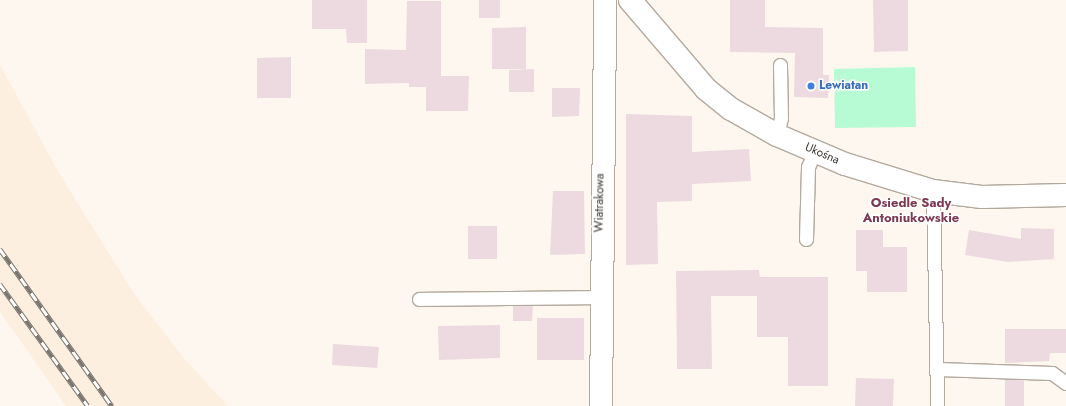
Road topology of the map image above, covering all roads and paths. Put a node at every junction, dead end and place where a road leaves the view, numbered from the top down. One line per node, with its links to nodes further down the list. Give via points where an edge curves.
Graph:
1 (605, 0): 9 (street, Wiatrakowa)
2 (630, 0): 4 (street, Ukośna, via 706,90 731,109)
3 (780, 65): 4 (lane, via 781,118)
4 (776, 135): 5 (street, Ukośna)
5 (815, 151): 6 (street, Ukośna); 8 (lane, via 808,168)
6 (933, 191): 7 (street, Ukośna, via 982,197); 11 (lane)
7 (1066, 195)
8 (806, 239)
9 (599, 298): 10 (lane); 13 (street, Wiatrakowa)
10 (419, 299)
11 (938, 369): 12 (lane, via 1052,373); 14 (lane)
12 (1066, 383)
13 (601, 406)
14 (936, 406)

